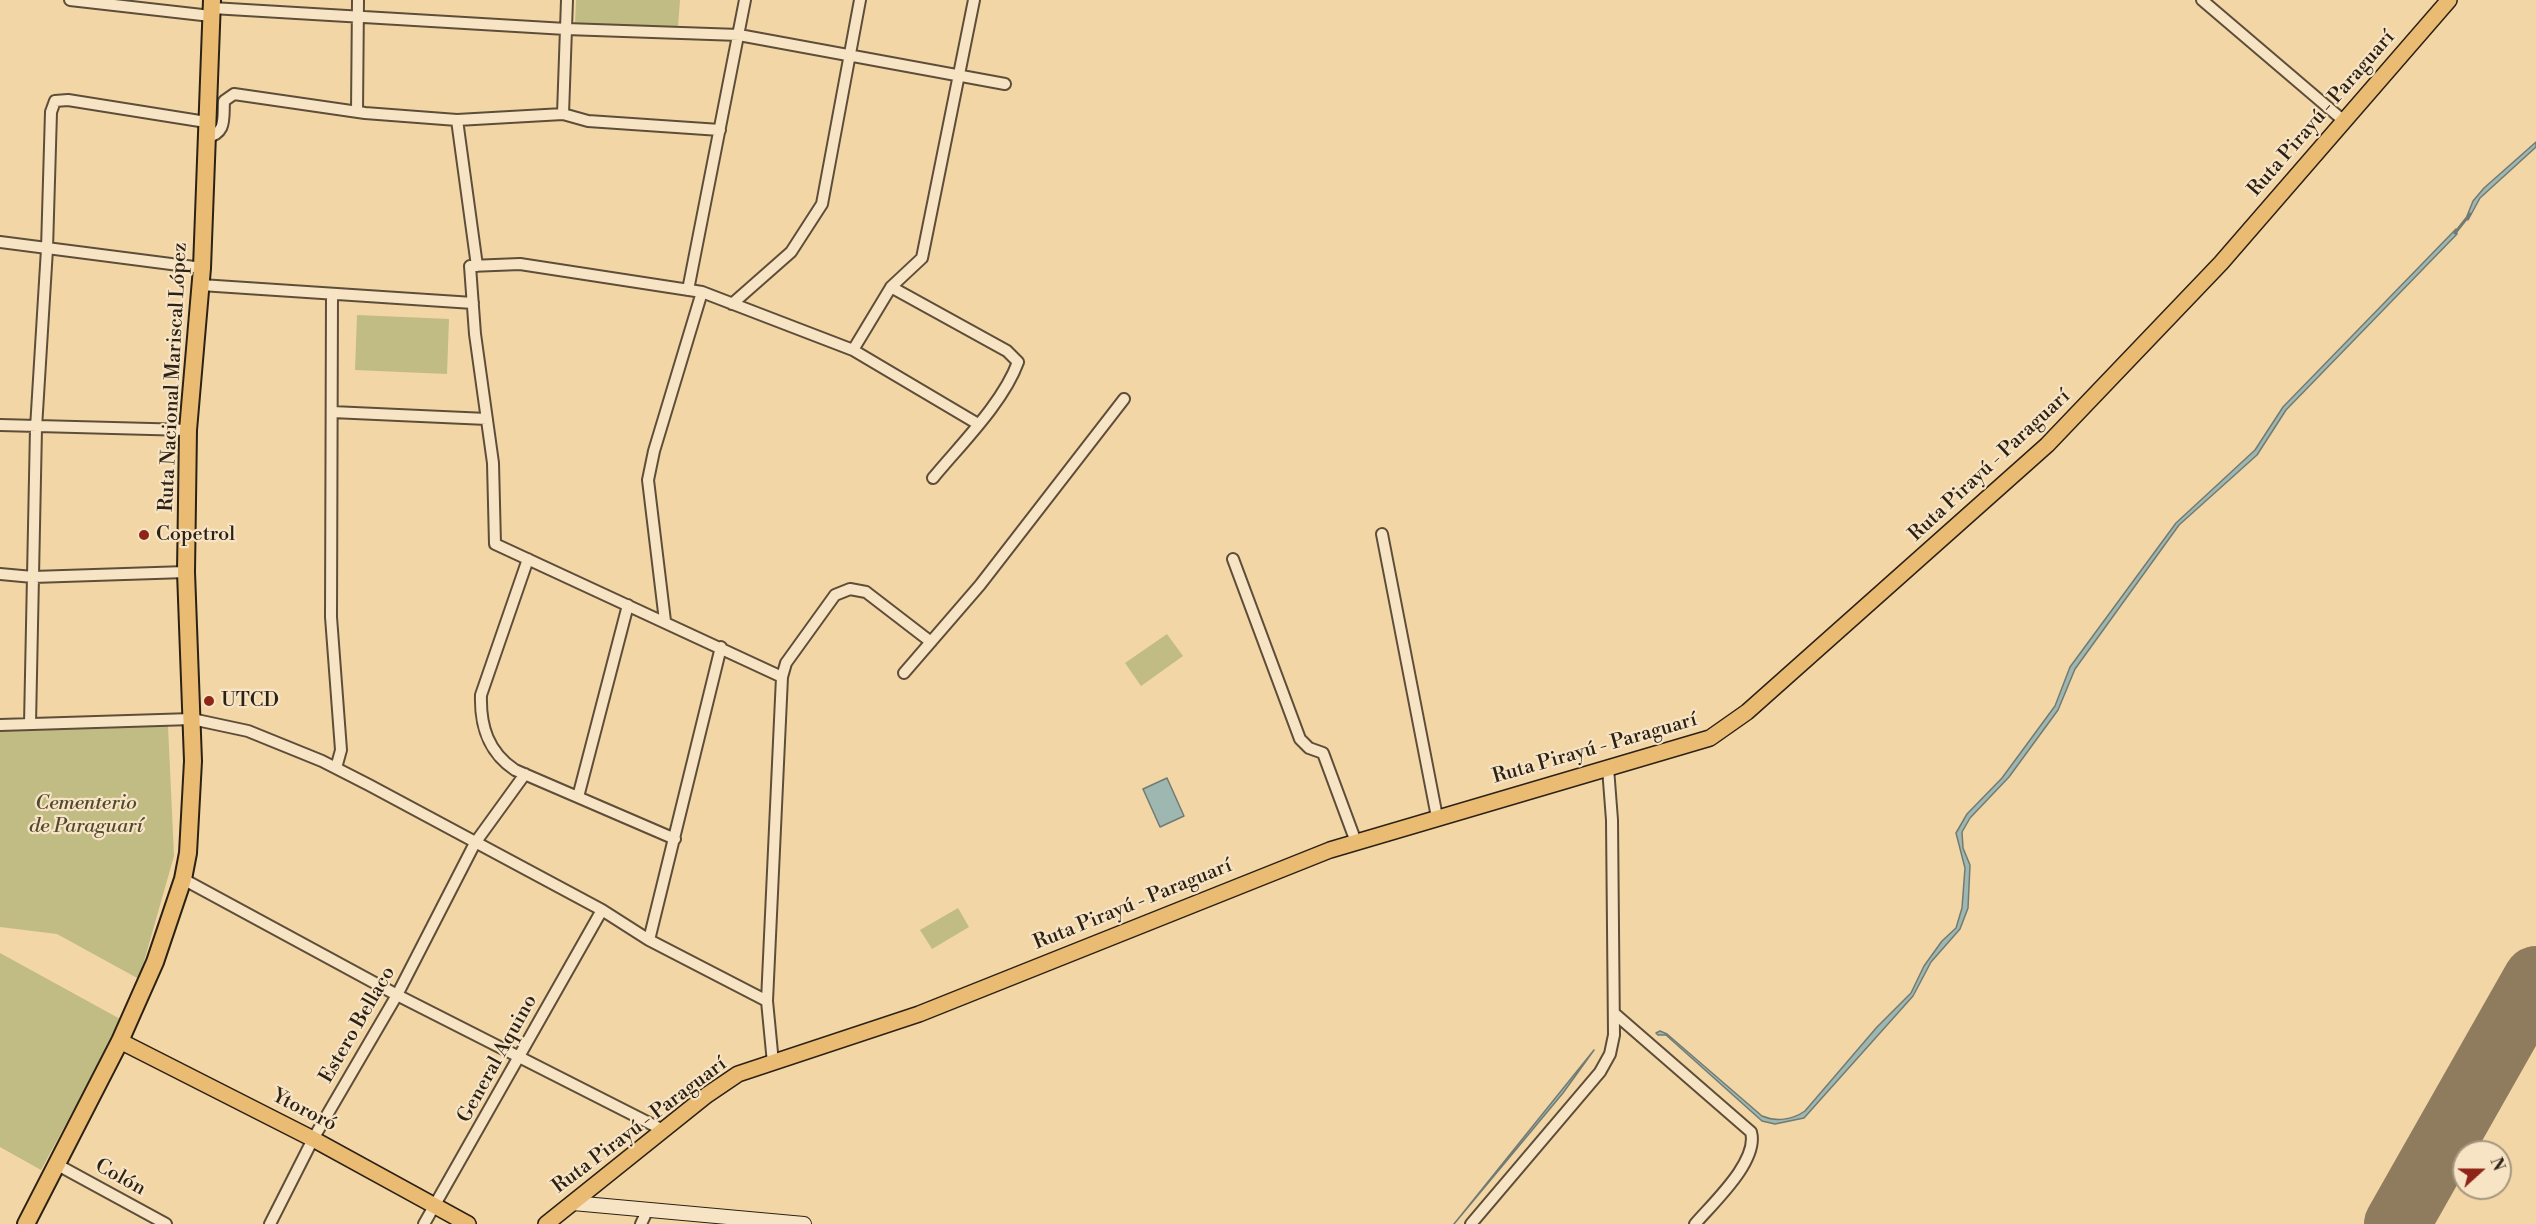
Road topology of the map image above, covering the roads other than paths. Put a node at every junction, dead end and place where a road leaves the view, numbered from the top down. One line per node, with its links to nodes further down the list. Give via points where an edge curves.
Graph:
1 (70, 0): 9 (street)
2 (358, 0): 10 (street)
3 (567, 0): 11 (street)
4 (745, 0): 12 (street)
5 (860, 0): 13 (street)
6 (974, 0): 14 (street)
7 (2202, 0): 19 (street)
8 (2444, 2): 19 (main road, Ruta Pirayú - Paraguarí)
9 (212, 8): 10 (street); 20 (highway, Ruta Nacional Mariscal López)
10 (356, 17): 11 (street); 16 (street)
11 (566, 29): 12 (street); 17 (street)
12 (740, 35): 13 (street); 21 (street)
13 (850, 57): 14 (street); 32 (street, via 822,204 791,252)
14 (958, 76): 15 (street); 27 (street, via 922,258)
15 (1005, 84)
16 (357, 112): 18 (street); 20 (street, via 234,94 224,101 222,129 216,136)
17 (563, 114): 18 (street); 21 (street, via 588,121)
18 (457, 120): 24 (street)
19 (2344, 121): 58 (main road, Ruta Pirayú - Paraguarí, via 2221,263 2047,446 1756,705 1710,738)
20 (205, 130): 23 (street, via 68,100 56,102 51,112); 25 (highway, Ruta Nacional Mariscal López)
21 (720, 130): 28 (street)
22 (0, 242): 23 (street)
23 (47, 249): 25 (street); 39 (street)
24 (477, 266): 28 (street, via 520,264); 31 (street, via 470,266)
25 (202, 268): 26 (highway, Ruta Nacional Mariscal López)
26 (201, 285): 30 (street); 40 (highway, Ruta Nacional Mariscal López)
27 (891, 287): 33 (street); 37 (street, via 1007,351 1018,362)
28 (688, 290): 29 (street)
29 (702, 292): 32 (street); 49 (street, via 648,480)
30 (332, 294): 31 (street); 35 (street)
31 (473, 303): 36 (street)
32 (732, 304): 33 (street)
33 (853, 350): 37 (street)
34 (1124, 399): 50 (street)
35 (332, 412): 36 (street); 57 (street, via 330,617 340,750)
36 (487, 419): 43 (street, via 493,463 495,544)
37 (978, 424): 41 (street)
38 (0, 425): 39 (street)
39 (36, 428): 40 (street); 47 (street)
40 (188, 430): 45 (highway, Ruta Nacional Mariscal López)
41 (933, 478)
42 (1382, 534): 61 (street)
43 (528, 559): 48 (street); 59 (street, via 481,695 480,717 490,745 506,764)
44 (1233, 559): 63 (street, via 1300,739 1309,748 1323,753)
45 (186, 572): 47 (street); 54 (highway, Ruta Nacional Mariscal López)
46 (0, 574): 47 (street)
47 (33, 577): 55 (street)
48 (628, 605): 49 (street); 60 (street)
49 (665, 621): 51 (street)
50 (931, 642): 52 (street); 53 (street, via 866,592 850,589 836,596 786,663)
51 (720, 647): 53 (street); 62 (street)
52 (904, 674)
53 (782, 676): 69 (street)
54 (192, 719): 55 (street); 57 (street, via 248,731); 65 (highway, Ruta Nacional Mariscal López, via 192,813)
55 (30, 724): 56 (street)
56 (0, 725)
57 (336, 768): 64 (street)
58 (1608, 768): 61 (main road, Ruta Pirayú - Paraguarí); 70 (street)
59 (525, 774): 60 (street); 64 (street, Estero Bellaco)
60 (578, 797): 62 (street)
61 (1437, 817): 63 (main road, Ruta Pirayú - Paraguarí)
62 (675, 839): 67 (street)
63 (1356, 842): 73 (main road, Ruta Pirayú - Paraguarí, via 1240,884 919,1014)
64 (476, 843): 66 (street); 68 (street, Estero Bellaco)
65 (183, 879): 68 (street); 71 (highway, Ruta Nacional Mariscal López, via 155,962)
66 (602, 910): 67 (street); 72 (street, General Aquino)
67 (649, 939): 69 (street)
68 (397, 995): 72 (street); 75 (street, Estero Bellaco)
69 (768, 1001): 73 (street)
70 (1614, 1013): 88 (street, via 1610,1054 1600,1072); 89 (street, via 1751,1132 1754,1141 1744,1165)
71 (120, 1041): 75 (main road, Ytororó); 76 (highway, Ruta Nacional Mariscal López)
72 (520, 1056): 74 (street); 78 (street, General Aquino)
73 (772, 1064): 74 (main road, Ruta Pirayú - Paraguarí, via 738,1074)
74 (663, 1130): 77 (main road, Ruta Pirayú - Paraguarí)
75 (313, 1139): 78 (main road, Ytororó); 82 (street, Estero Bellaco)
76 (56, 1164): 80 (highway, Ruta Nacional Mariscal López); 81 (street, Colón)
77 (573, 1203): 79 (main road); 85 (main road, Ruta Pirayú - Paraguarí)
78 (436, 1206): 83 (street, General Aquino); 84 (main road, Ytororó)
79 (648, 1209): 86 (street); 87 (main road)
80 (26, 1224)
81 (166, 1224)
82 (270, 1224)
83 (424, 1224)
84 (468, 1224)
85 (546, 1224)
86 (641, 1224)
87 (799, 1224)
88 (1471, 1224)
89 (1695, 1224)

